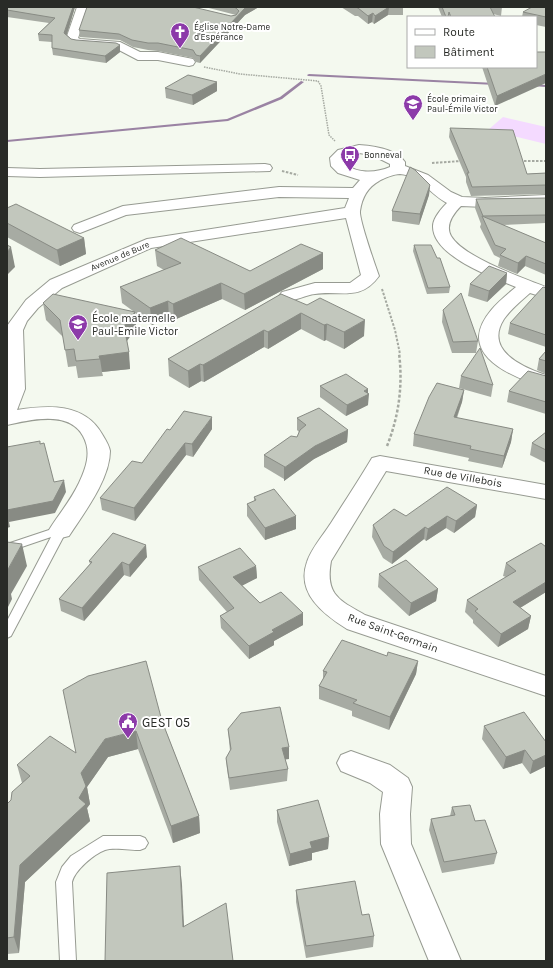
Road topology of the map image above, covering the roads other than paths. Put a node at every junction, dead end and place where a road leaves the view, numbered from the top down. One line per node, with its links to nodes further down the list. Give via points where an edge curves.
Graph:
1 (83, 7): 2 (street, via 72,39 77,42 120,46 138,56 158,56)
2 (190, 62)
3 (265, 168): 5 (street)
4 (397, 169): 6 (street); 6 (street, via 398,162 391,156 371,150 353,150 341,155 337,158 338,166); 8 (street, via 422,178)
5 (7, 172)
6 (357, 185): 9 (street); 10 (street, via 272,192 123,211)
7 (546, 200): 8 (street)
8 (458, 201): 11 (street, via 449,211 441,227 447,242 466,258)
9 (352, 212): 13 (street, via 370,276 364,284 354,289 320,288); 15 (street, Avenue de Bure, via 147,244 56,284 32,304 14,330 15,389)
10 (80, 228)
11 (528, 286): 12 (street); 14 (street, via 502,310 492,325 489,336 491,348 501,360 516,371)
12 (546, 293)
13 (288, 296)
14 (546, 381)
15 (7, 411)
16 (7, 419): 19 (street, via 24,414 65,415 84,422 93,434 99,450 91,481)
17 (380, 463): 18 (street, Rue de Villebois); 23 (street, Rue Saint-Germain, via 319,561 318,586 325,601 356,622)
18 (546, 492)
19 (61, 530): 20 (lane); 21 (lane)
20 (7, 548)
21 (7, 633)
22 (546, 680): 23 (street)
23 (546, 687)
24 (351, 763): 27 (street, via 380,774 398,787 395,814 396,844)
25 (140, 843): 26 (lane, via 103,843 76,861 67,872 64,882)
26 (68, 961)
27 (445, 961)

